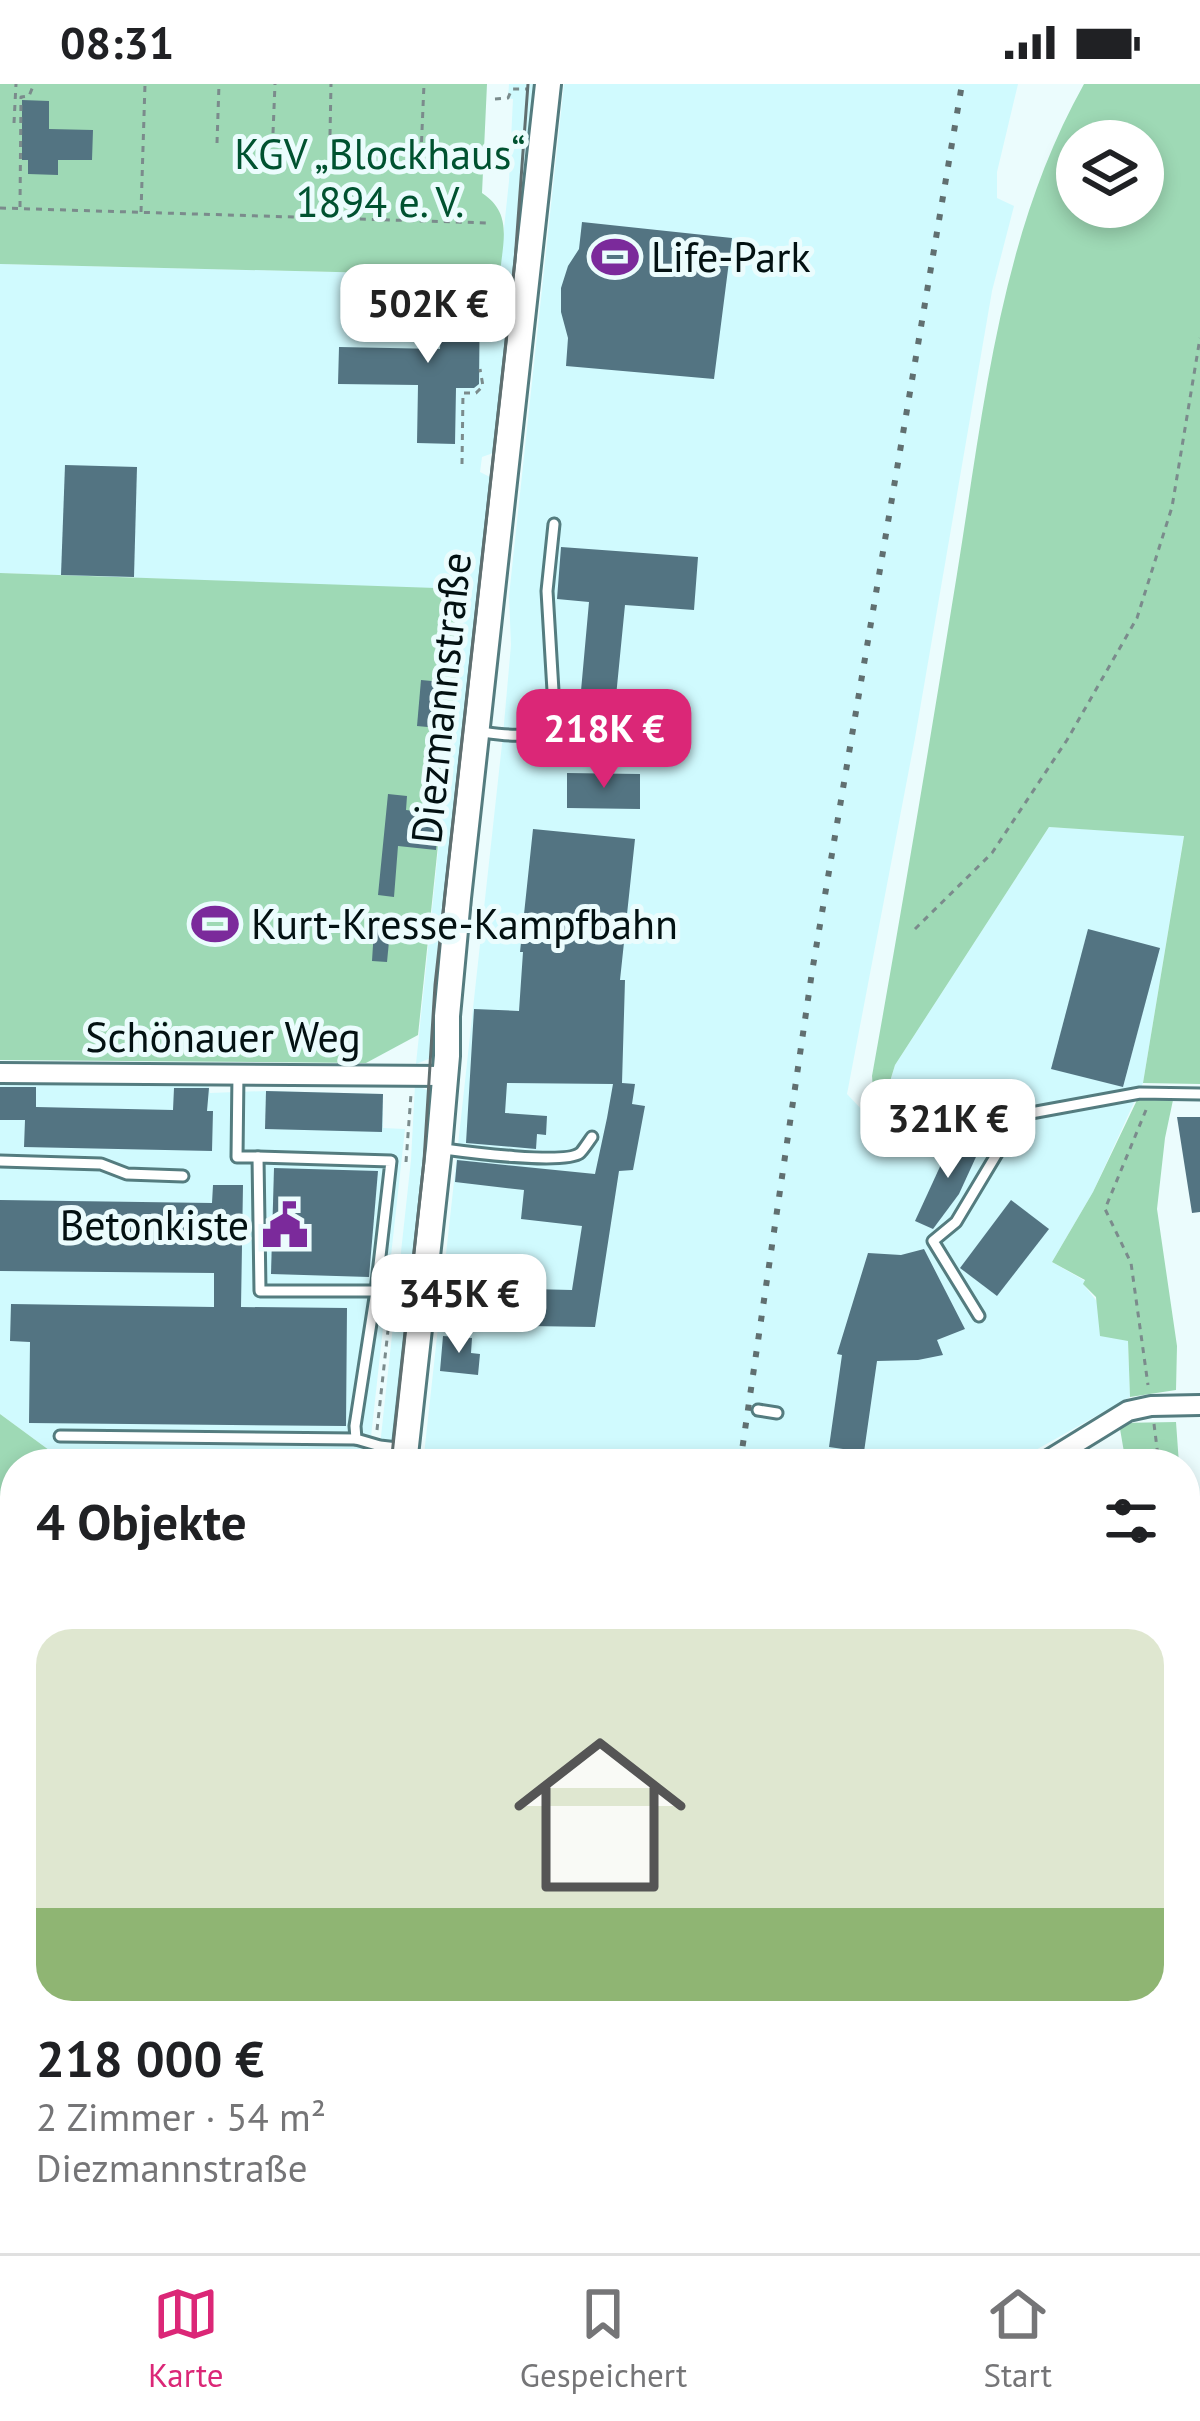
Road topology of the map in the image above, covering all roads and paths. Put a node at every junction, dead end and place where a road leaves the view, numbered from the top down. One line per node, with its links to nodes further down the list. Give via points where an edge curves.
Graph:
1 (16, 84): 11 (path)
2 (34, 84): 17 (path, via 21,97)
3 (145, 84): 18 (path)
4 (219, 84): 14 (path)
5 (274, 84): 12 (path)
6 (331, 84): 13 (path)
7 (424, 84): 15 (path)
8 (512, 84): 10 (path, via 508,98)
9 (548, 84): 24 (street, Diezmannstraße)
10 (494, 99)
11 (14, 123)
12 (273, 133)
13 (330, 134)
14 (217, 143)
15 (421, 154)
16 (0, 208): 17 (path)
17 (20, 208): 18 (path)
18 (141, 212): 19 (path)
19 (489, 223)
20 (1200, 338): 25 (path, via 1172,507 1137,618 992,853)
21 (480, 369): 22 (path, via 483,386 463,393)
22 (461, 464)
23 (554, 524): 24 (lane, via 550,725 540,733)
24 (476, 731): 28 (street, Diezmannstraße)
25 (915, 929)
26 (0, 1072): 27 (street, Schönauer Weg)
27 (238, 1073): 28 (street, Schönauer Weg); 33 (lane, via 237,1157)
28 (445, 1076): 32 (street, Diezmannstraße)
29 (1151, 1094): 30 (lane); 38 (lane, via 1020,1114 956,1222 933,1241); 39 (path, via 1105,1209 1131,1263)
30 (1200, 1094)
31 (592, 1137): 32 (lane, via 574,1156 554,1158)
32 (439, 1148): 37 (street, Diezmannstraße)
33 (258, 1157): 36 (lane, via 260,1291); 36 (lane, via 392,1161)
34 (0, 1161): 35 (lane)
35 (183, 1176)
36 (376, 1291): 37 (lane); 45 (lane)
37 (423, 1291): 47 (street, Diezmannstraße)
38 (979, 1316)
39 (1149, 1393)
40 (1200, 1405): 48 (street, via 1128,1411)
41 (758, 1410): 42 (lane)
42 (777, 1413)
43 (1154, 1422): 49 (path)
44 (60, 1436): 45 (lane)
45 (356, 1439): 46 (lane)
46 (388, 1449)
47 (406, 1449)
48 (1066, 1449)
49 (1157, 1449)
50 (787, 2253): 51 (path)
51 (852, 2253)

